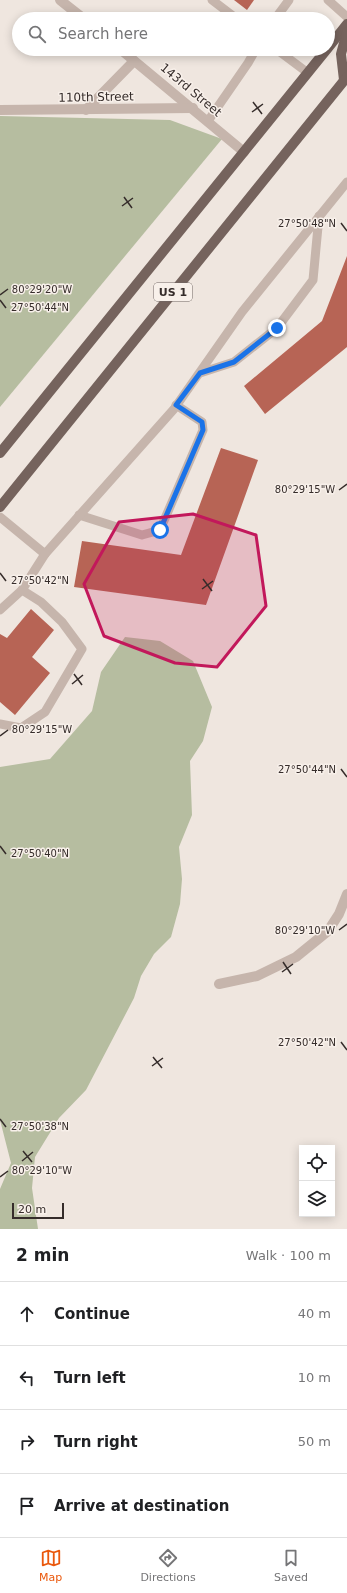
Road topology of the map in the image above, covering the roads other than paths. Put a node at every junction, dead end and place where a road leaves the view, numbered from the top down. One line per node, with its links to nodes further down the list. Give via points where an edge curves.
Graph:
1 (60, 0): 5 (street)
2 (212, 0): 6 (lane)
3 (289, 0): 7 (lane)
4 (328, 0): 8 (lane)
5 (75, 12)
6 (228, 12)
7 (280, 12)
8 (347, 17)
9 (347, 24): 11 (main road, US 1)
10 (347, 32): 18 (main road, via 341,54 342,70)
11 (335, 39)
12 (128, 56): 16 (street, 143rd Street)
13 (252, 56): 22 (lane)
14 (285, 56): 17 (lane)
15 (322, 56): 17 (main road, US 1)
16 (134, 61): 19 (street, 143rd Street); 21 (street)
17 (308, 73): 23 (main road, US 1)
18 (346, 80): 29 (main road, US 1)
19 (193, 108): 21 (street, 110th Street); 22 (street, 143rd Street)
20 (0, 110): 21 (street, 110th Street)
21 (86, 110)
22 (208, 121): 23 (street, 143rd Street)
23 (244, 152): 28 (main road, US 1)
24 (347, 182): 25 (lane)
25 (319, 216): 26 (lane, via 242,312); 26 (lane, via 312,280 277,328 234,362)
26 (200, 373): 27 (lane)
27 (176, 405): 30 (lane); 30 (lane, via 202,422 203,430 160,530 142,535)
28 (0, 453)
29 (0, 507)
30 (79, 515): 32 (lane)
31 (0, 517): 32 (lane)
32 (45, 554): 33 (lane)
33 (22, 590): 34 (lane); 35 (lane, via 62,622 82,649 46,712 21,728)
34 (0, 610)
35 (0, 724)
36 (347, 894): 37 (street, via 339,914 328,931 296,957 257,976)
37 (219, 984)

